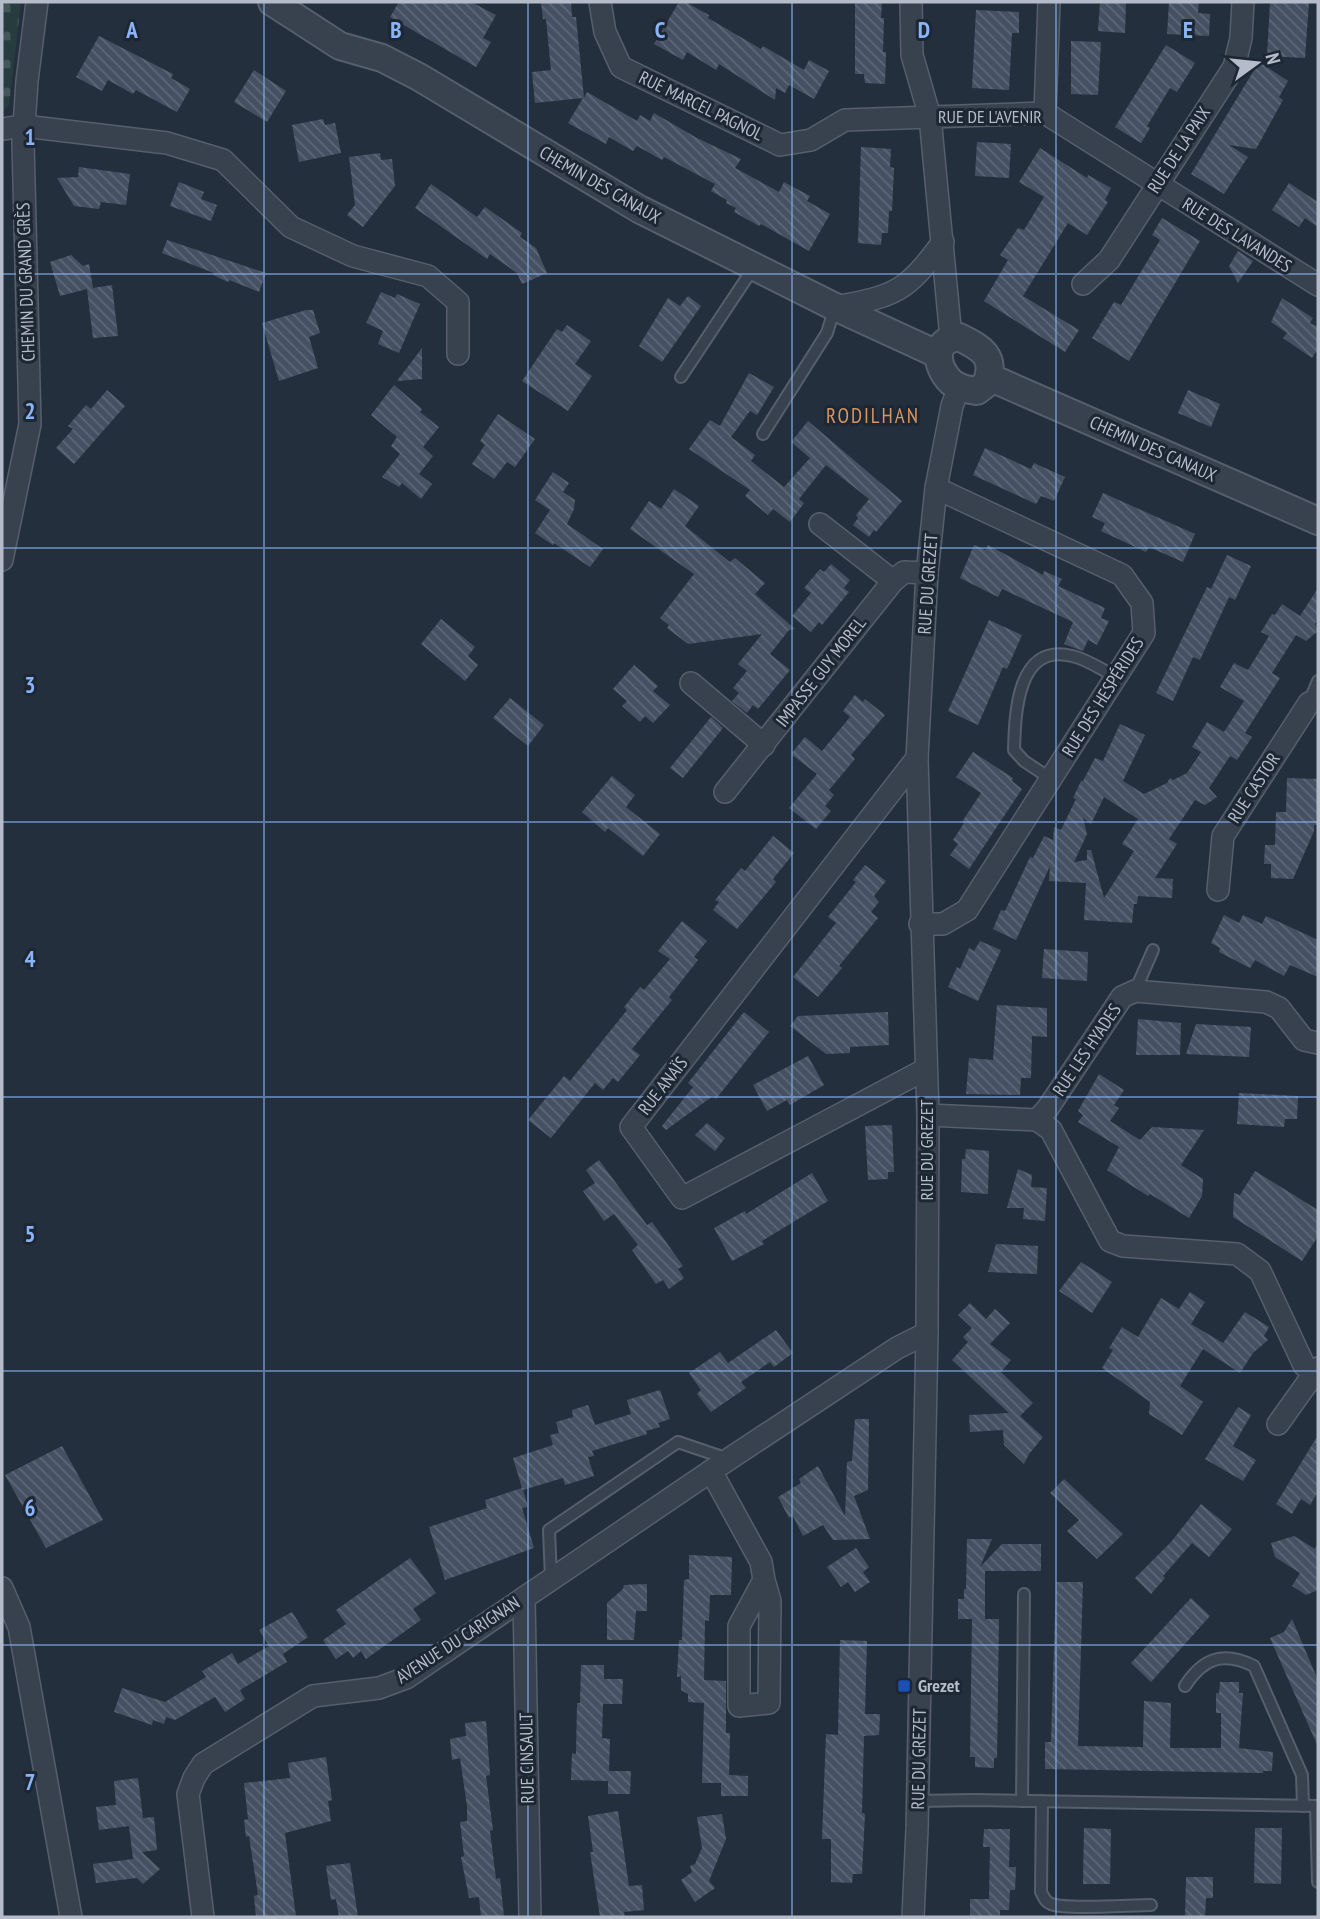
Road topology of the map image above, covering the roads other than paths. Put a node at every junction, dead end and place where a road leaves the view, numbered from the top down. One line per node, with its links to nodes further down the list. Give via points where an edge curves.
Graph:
1 (37, 2): 9 (street, CHEMIN DU GRAND GRÈS)
2 (272, 2): 13 (street, CHEMIN DES CANAUX, via 340,46 382,58 639,209)
3 (600, 2): 8 (street, RUE MARCEL PAGNOL, via 605,32 621,67 780,145 811,140 845,120)
4 (911, 2): 8 (street, via 912,55)
5 (1049, 2): 7 (street)
6 (1243, 2): 11 (street, RUE DE LA PAIX, via 1234,67)
7 (1045, 113): 8 (street, RUE DE L'AVENIR); 11 (street, RUE DE L'AVENIR)
8 (930, 117): 12 (street)
9 (23, 126): 10 (street); 18 (street, via 167,144 223,160 291,228 353,256 428,276 458,302); 26 (street, CHEMIN DU GRAND GRÈS, via 30,424)
10 (2, 130)
11 (1156, 185): 14 (street, RUE DE LA PAIX, via 1109,260); 15 (street, RUE DES LAVANDES)
12 (943, 242): 16 (street, via 900,290 877,300); 17 (street)
13 (754, 267): 16 (street, CHEMIN DES CANAUX); 19 (lane)
14 (1083, 284)
15 (1318, 285)
16 (835, 307): 17 (street, CHEMIN DES CANAUX); 22 (lane, via 827,333)
17 (944, 346): 20 (street, via 959,337 975,345 987,356); 21 (street, via 939,365)
18 (458, 354)
19 (681, 377)
20 (989, 377): 21 (street, via 977,391); 24 (street, CHEMIN DES CANAUX)
21 (959, 387): 23 (street, RUE DU GREZET)
22 (763, 434)
23 (936, 488): 27 (street, RUE DU GREZET); 29 (street, RUE DES HESPÉRIDES, via 1122,575 1142,603 1144,633)
24 (1318, 521)
25 (820, 524): 28 (street)
26 (2, 560)
27 (927, 573): 28 (street, via 904,572); 34 (street, RUE DU GREZET)
28 (893, 581): 33 (street, IMPASSE GUY MOREL)
29 (1116, 677): 35 (street, RUE DES HESPÉRIDES); 35 (lane, via 1073,656 1052,654 1036,661 1022,685 1014,750)
30 (1318, 681): 32 (lane)
31 (691, 683): 33 (street)
32 (1313, 701): 37 (street, RUE CASTOR, via 1223,836)
33 (764, 745): 36 (street, IMPASSE GUY MOREL)
34 (917, 758): 38 (street, RUE DU GREZET); 42 (street, RUE ANAÏS, via 631,1127 682,1198)
35 (1051, 779): 38 (street, RUE DES HESPÉRIDES, via 967,910 943,924)
36 (725, 792)
37 (1217, 890)
38 (920, 924): 42 (street, RUE DU GREZET)
39 (1153, 950): 40 (lane)
40 (1135, 991): 41 (street, RUE LES HYADES, via 1266,1002 1279,1007 1304,1040); 44 (street, RUE LES HYADES, via 1122,997)
41 (1318, 1043)
42 (926, 1069): 43 (street, RUE DU GREZET)
43 (928, 1115): 44 (street); 45 (street, RUE DU GREZET)
44 (1037, 1120): 46 (street, via 1051,1130 1110,1241 1123,1246 1237,1254 1260,1271 1304,1365)
45 (927, 1333): 48 (street, AVENUE DU CARIGNAN); 55 (street, RUE DU GREZET)
46 (1316, 1371): 47 (street)
47 (1278, 1424)
48 (720, 1465): 49 (street, AVENUE DU CARIGNAN); 49 (lane, via 677,1442 549,1530); 50 (street, via 761,1562)
49 (551, 1579): 53 (street, AVENUE DU CARIGNAN)
50 (764, 1580): 50 (street, via 739,1626 739,1706 768,1703 770,1601)
51 (2, 1588): 62 (street, via 19,1627)
52 (1024, 1594): 56 (lane)
53 (524, 1598): 63 (street, AVENUE DU CARIGNAN, via 406,1678 379,1688 313,1696 203,1763 188,1794); 64 (street, RUE CINSAULT)
54 (1185, 1686): 58 (lane, via 1195,1670 1217,1657 1254,1666 1302,1775)
55 (918, 1801): 56 (lane); 65 (street, RUE DU GREZET)
56 (1022, 1801): 57 (lane)
57 (1042, 1801): 58 (lane); 61 (lane, via 1041,1892 1046,1901 1069,1906)
58 (1303, 1806): 59 (lane)
59 (1317, 1806): 60 (lane)
60 (1318, 1882)
61 (1151, 1905)
62 (71, 1917)
63 (203, 1917)
64 (530, 1917)
65 (913, 1917)

